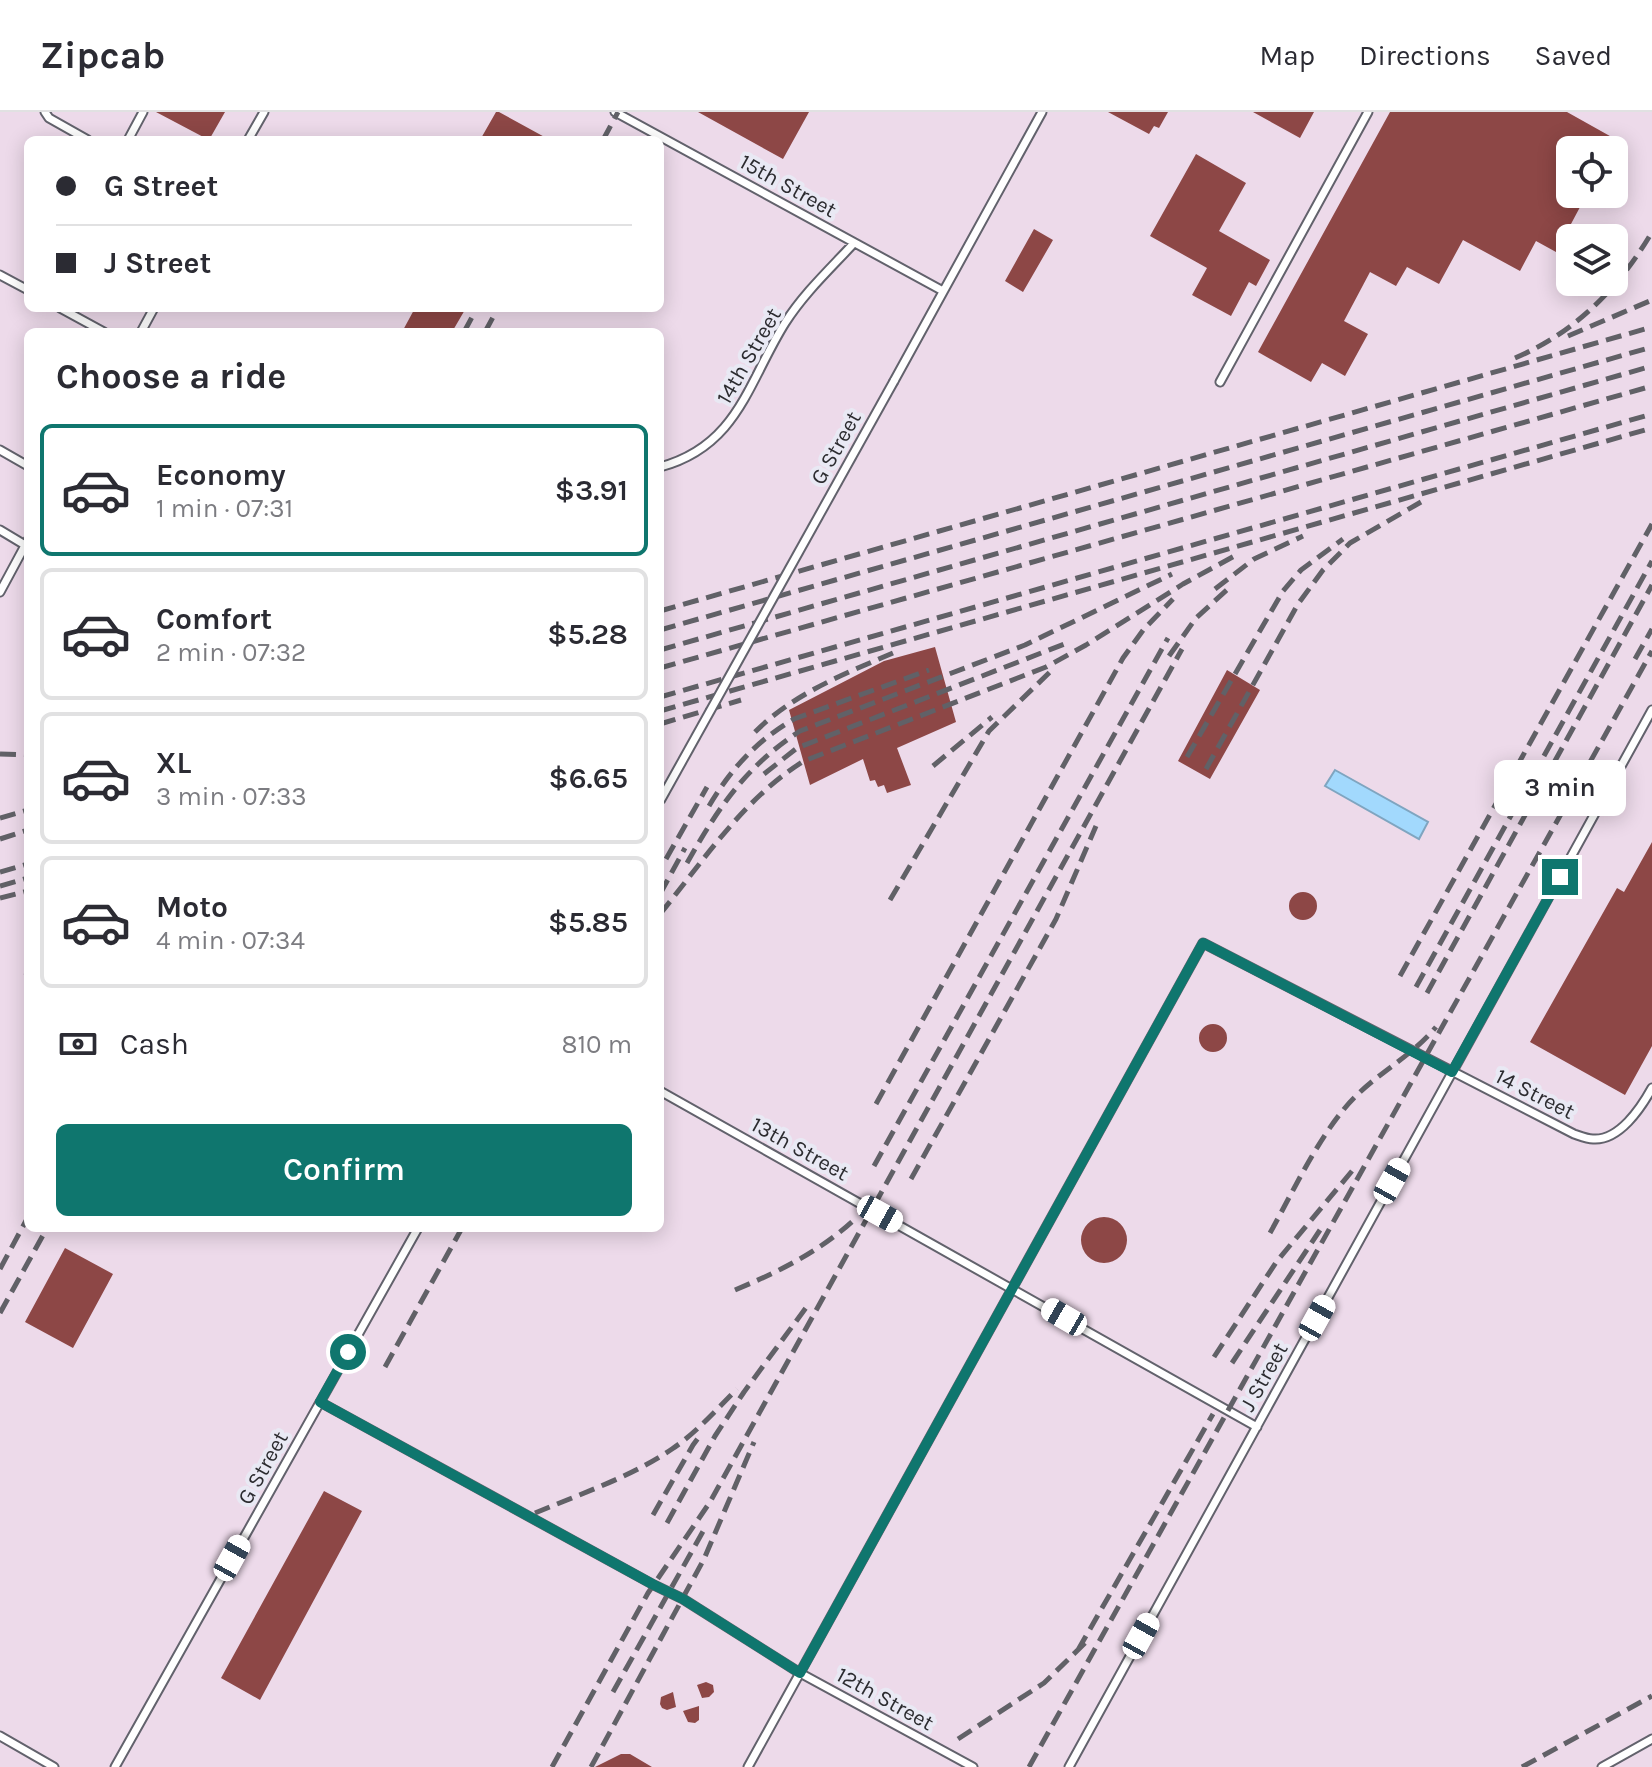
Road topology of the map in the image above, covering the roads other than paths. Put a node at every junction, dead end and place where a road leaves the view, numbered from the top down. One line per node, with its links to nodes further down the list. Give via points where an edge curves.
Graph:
1 (45, 112): 7 (lane)
2 (143, 112): 8 (lane)
3 (264, 112): 9 (lane)
4 (615, 112): 10 (lane, 15th Street)
5 (1042, 112): 15 (lane, G Street)
6 (1368, 112): 18 (lane)
7 (81, 136)
8 (130, 136)
9 (250, 136)
10 (659, 136)
11 (664, 139): 12 (lane, 15th Street)
12 (854, 243): 15 (lane, 15th Street); 21 (lane, 14th Street, via 786,322 730,424 680,462)
13 (0, 275): 14 (lane)
14 (24, 288)
15 (943, 291): 27 (lane, G Street, bridge)
16 (67, 312): 17 (lane)
17 (97, 328)
18 (1220, 382)
19 (0, 450): 20 (lane)
20 (24, 464)
21 (664, 466)
22 (0, 530): 23 (lane)
23 (24, 541)
24 (24, 548): 25 (lane)
25 (0, 592)
26 (1652, 710): 28 (lane, J Street)
27 (664, 794)
28 (1452, 1072): 29 (lane, 14 Street, via 1596,1140 1617,1132); 32 (lane, 14 Street, via 1203,943); 34 (lane, J Street)
29 (1652, 1088)
30 (664, 1093): 32 (lane, 13th Street)
31 (416, 1232): 33 (lane, G Street)
32 (1013, 1288): 34 (lane, 13th Street); 35 (lane)
33 (320, 1402): 35 (lane, 12th Street, via 683,1599); 39 (lane, G Street)
34 (1257, 1427): 42 (lane, J Street)
35 (800, 1673): 40 (lane); 41 (lane, 12th Street)
36 (0, 1736): 38 (lane)
37 (1652, 1739): 43 (lane)
38 (54, 1767)
39 (115, 1767)
40 (748, 1767)
41 (973, 1767)
42 (1069, 1767)
43 (1602, 1767)

